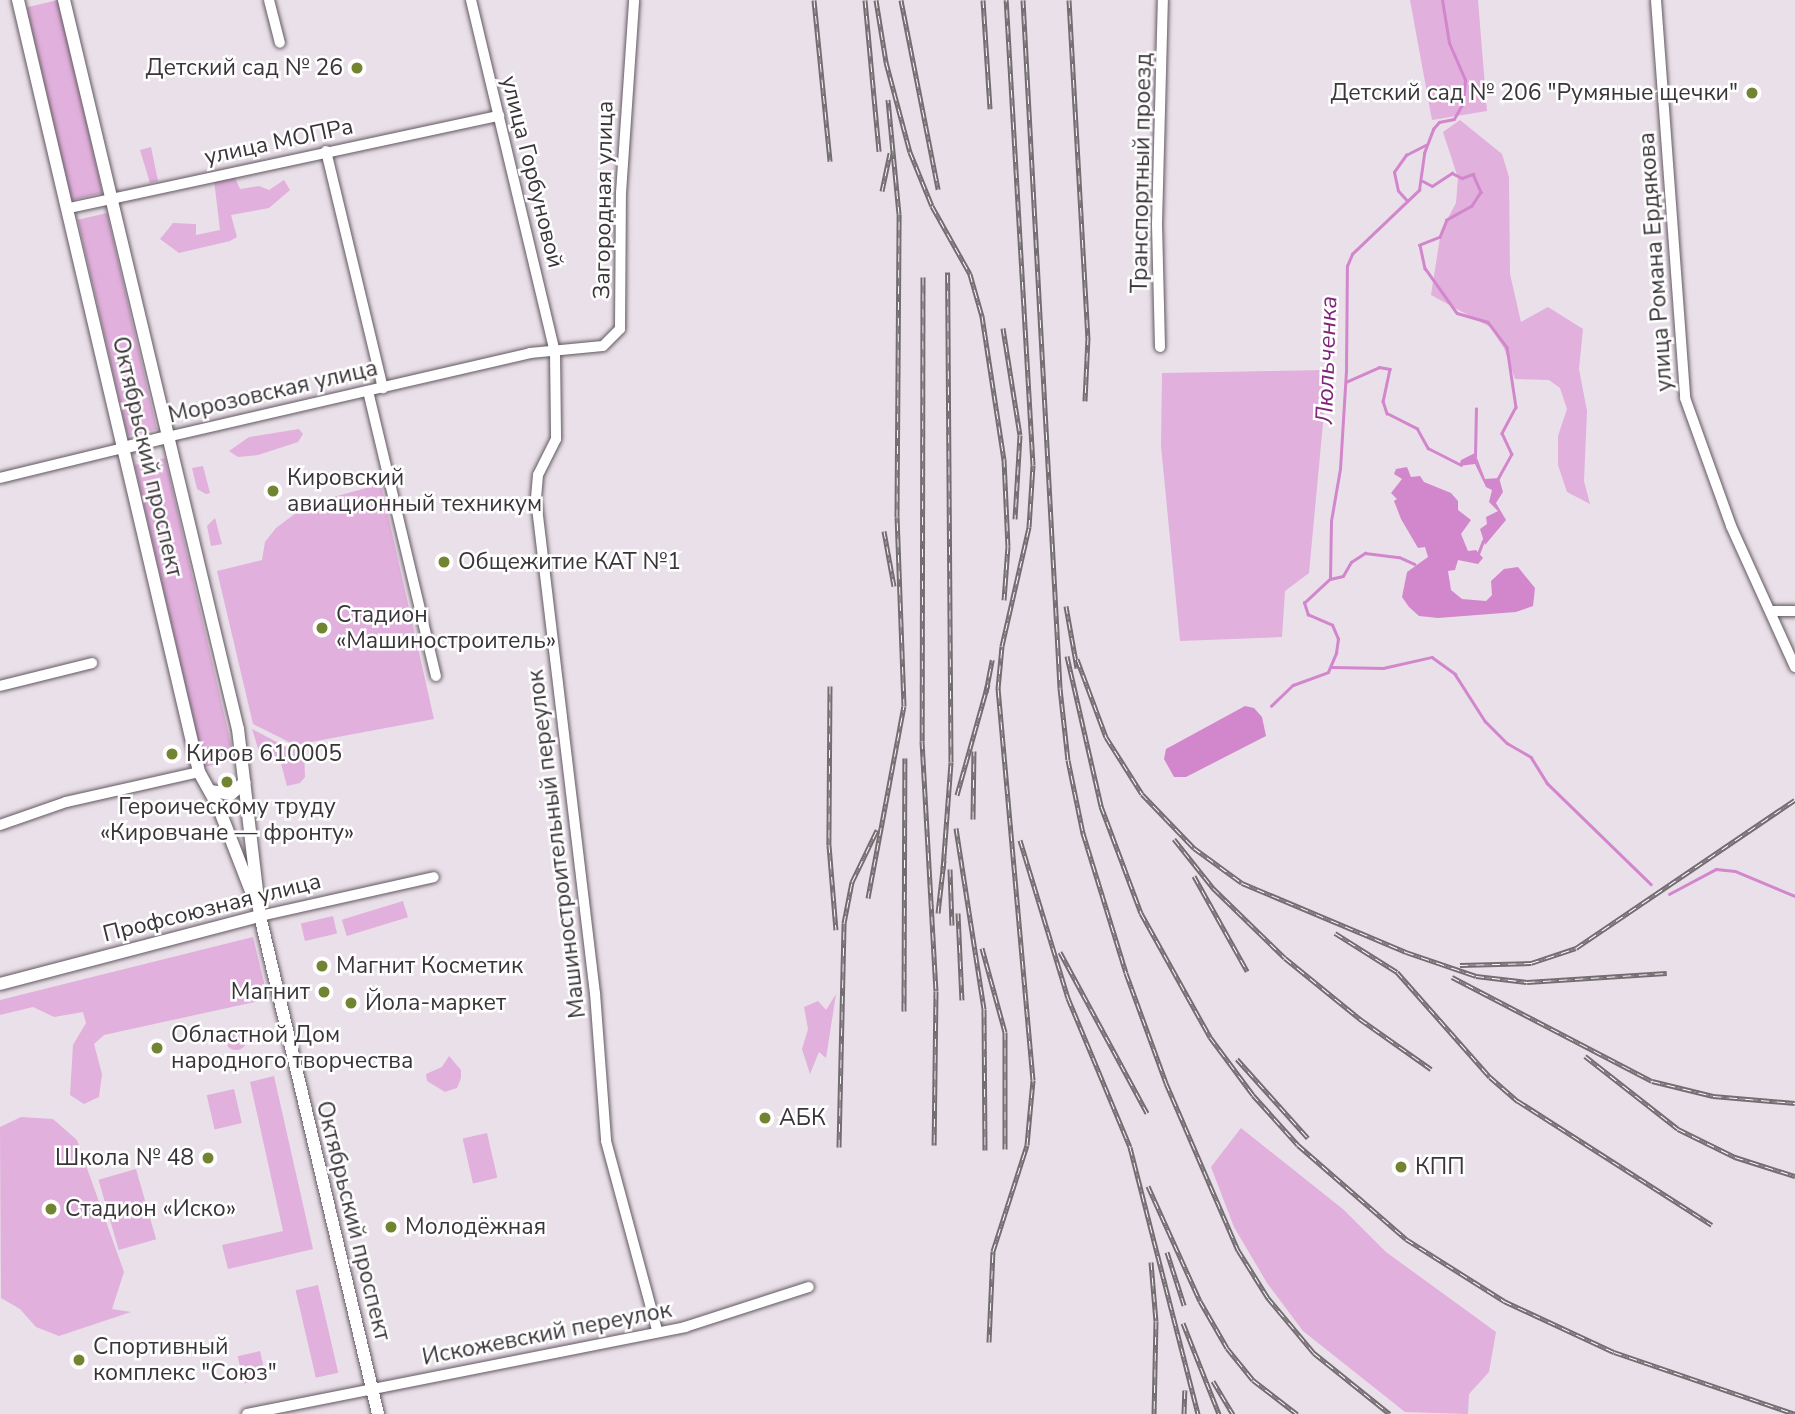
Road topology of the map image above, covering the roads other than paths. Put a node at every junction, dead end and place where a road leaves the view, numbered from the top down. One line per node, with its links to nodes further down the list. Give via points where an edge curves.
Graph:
1 (18, 0): 12 (main road, Октябрьский проспект)
2 (64, 0): 11 (main road, Октябрьский проспект)
3 (269, 0): 8 (street)
4 (471, 0): 9 (street, улица Горбуновой)
5 (634, 0): 14 (street, Загородная улица, via 622,180 620,329 604,346)
6 (1163, 0): 13 (street, Транспортный проезд, via 1157,224)
7 (1656, 0): 20 (street, улица Романа Ердякова, via 1685,398 1731,526)
8 (280, 43)
9 (499, 116): 10 (street, улица МОПРа); 14 (street, улица Горбуновой)
10 (326, 151): 11 (street, улица МОПРа); 15 (street)
11 (111, 198): 12 (street, улица МОПРа); 17 (main road, Октябрьский проспект)
12 (69, 208): 18 (main road, Октябрьский проспект)
13 (1160, 347)
14 (555, 352): 15 (street, Морозовская улица, via 530,353); 34 (street, Машиностроительный переулок, via 556,439 538,475 536,499 595,993 606,1141)
15 (383, 388): 16 (street, Морозовская улица)
16 (368, 391): 17 (street, Морозовская улица); 24 (street)
17 (167, 437): 18 (main road, Морозовская улица); 27 (main road, Октябрьский проспект, via 238,729)
18 (123, 448): 19 (street, Морозовская улица); 26 (main road, Октябрьский проспект)
19 (0, 478)
20 (1773, 611): 21 (street); 23 (street, улица Романа Ердякова)
21 (1795, 611)
22 (92, 663): 25 (street)
23 (1795, 667)
24 (436, 676)
25 (0, 686)
26 (199, 772): 28 (main road, Октябрьский проспект); 29 (street, via 66,802)
27 (245, 782): 28 (main road, via 230,794); 31 (main road, Октябрьский проспект)
28 (209, 792): 31 (main road, Октябрьский проспект)
29 (0, 825)
30 (435, 877): 31 (street, Профсоюзная улица)
31 (260, 916): 32 (main road, Профсоюзная улица); 35 (main road, Октябрьский проспект)
32 (0, 984)
33 (809, 1287): 34 (street, Искожевский переулок, via 685,1327)
34 (657, 1330): 35 (street, Искожевский переулок)
35 (372, 1387): 36 (street, Искожевский переулок); 37 (main road, Октябрьский проспект)
36 (247, 1414)
37 (378, 1414)

